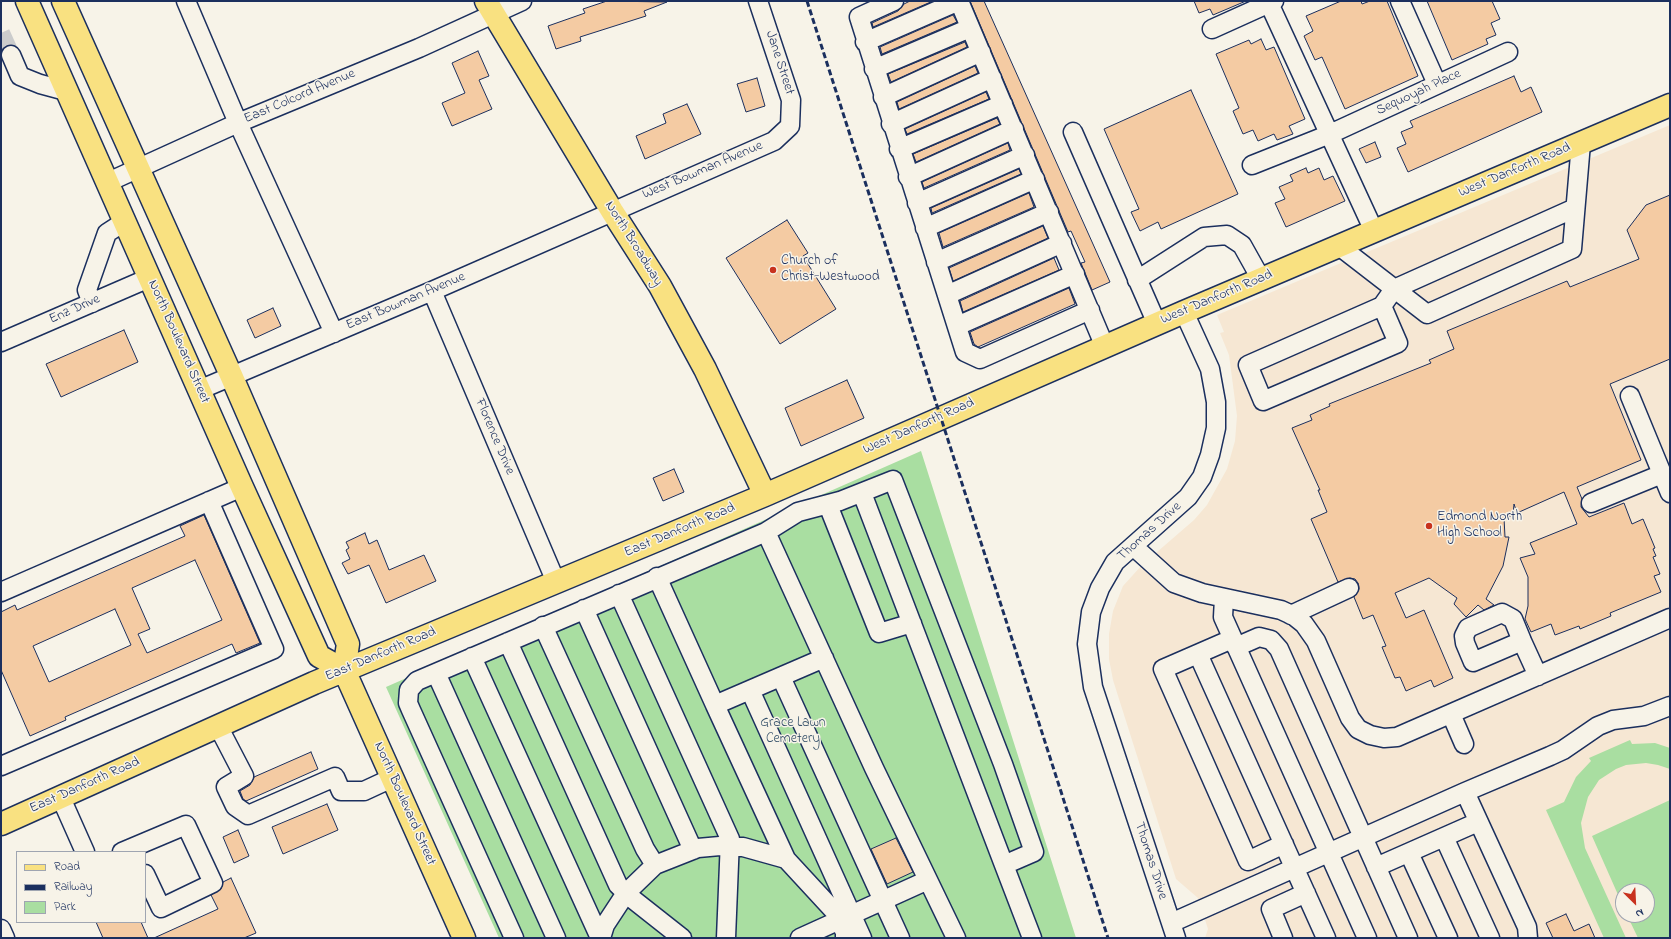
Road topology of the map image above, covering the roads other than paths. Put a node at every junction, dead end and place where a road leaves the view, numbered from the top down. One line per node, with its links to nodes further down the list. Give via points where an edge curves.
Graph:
1 (27, 1): 19 (main road, North Boulevard Street)
2 (63, 1): 33 (main road)
3 (186, 1): 23 (street)
4 (522, 1): 9 (street, East Colcord Avenue)
5 (758, 1): 25 (street, Jane Street, via 791,100)
6 (894, 1): 12 (street, via 859,17)
7 (1400, 1): 18 (street)
8 (1271, 2): 11 (street); 28 (street)
9 (490, 7): 23 (street, East Colcord Avenue, via 419,48); 39 (main road, North Broadway)
10 (970, 28): 12 (street, via 959,1); 13 (street); 16 (street)
11 (1212, 29)
12 (866, 42): 16 (street)
13 (981, 52): 17 (street); 20 (street)
14 (1508, 52): 18 (street, Sequoyah Place)
15 (11, 55): 19 (street, via 20,76)
16 (874, 69): 20 (street)
17 (992, 78): 21 (street); 24 (street)
18 (1437, 84): 28 (street, Sequoyah Place)
19 (66, 91): 36 (main road, North Boulevard Street)
20 (883, 97): 24 (street)
21 (1003, 104): 26 (street); 30 (street)
22 (1670, 105): 29 (main road, West Danforth Road)
23 (238, 123): 33 (street, East Colcord Avenue); 61 (street)
24 (891, 124): 30 (street)
25 (790, 126): 39 (street, West Bowman Avenue, via 774,140)
26 (1014, 129): 31 (street); 34 (street)
27 (1074, 132): 51 (street)
28 (1330, 134): 32 (street, Sequoyah Place); 43 (street)
29 (1581, 143): 38 (street); 43 (main road, West Danforth Road)
30 (899, 149): 34 (street)
31 (1025, 155): 35 (street); 37 (street)
32 (1252, 165)
33 (137, 169): 36 (street, East Colcord Avenue); 44 (main road)
34 (908, 176): 37 (street)
35 (1035, 179): 40 (street); 42 (street)
36 (106, 183): 41 (main road, North Boulevard Street)
37 (917, 203): 42 (street)
38 (1575, 208): 52 (street); 52 (street, via 1572,249 1427,314)
39 (612, 211): 53 (street, East Bowman Avenue); 71 (main road, North Broadway, via 660,286 705,369)
40 (1049, 212): 45 (street); 47 (street)
41 (124, 222): 49 (main road, North Boulevard Street); 55 (street, via 107,233 87,290)
42 (925, 228): 47 (street)
43 (1374, 231): 46 (main road, West Danforth Road)
44 (171, 242): 49 (main road); 64 (main road)
45 (1062, 242): 48 (street); 54 (street)
46 (1338, 246): 50 (main road, West Danforth Road); 52 (street)
47 (936, 262): 54 (street)
48 (1075, 274): 57 (street); 60 (street)
49 (149, 278): 55 (street, Enz Drive); 65 (main road, North Boulevard Street)
50 (1261, 279): 51 (street, via 1242,245 1227,235 1204,237); 58 (main road, West Danforth Road)
51 (1137, 280): 59 (street)
52 (1394, 289): 56 (street)
53 (432, 291): 61 (street, East Bowman Avenue); 78 (street, Florence Drive)
54 (947, 295): 60 (street)
55 (92, 303): 62 (street, Enz Drive)
56 (1382, 306): 56 (street, via 1248,365 1263,401 1398,343)
57 (1090, 310): 60 (street, via 980,359 965,352); 63 (street)
58 (1184, 312): 59 (main road, West Danforth Road); 76 (street, Thomas Drive, via 1210,369 1216,402 1216,421 1210,455 1202,477 1188,497)
59 (1157, 324): 63 (main road, West Danforth Road)
60 (957, 326)
61 (334, 333): 64 (street, East Bowman Avenue)
62 (1, 342)
63 (1105, 346): 71 (main road, West Danforth Road)
64 (231, 376): 65 (street, East Bowman Avenue); 94 (main road, via 348,644)
65 (199, 390): 68 (main road, North Boulevard Street)
66 (1630, 396): 67 (street)
67 (1662, 474): 70 (street); 73 (street)
68 (242, 487): 72 (street); 94 (main road, North Boulevard Street, via 319,656)
69 (862, 493): 74 (street); 86 (street); 121 (street, via 893,480 943,608 1034,852)
70 (1670, 493)
71 (765, 495): 78 (main road, East Danforth Road)
72 (209, 501): 80 (street); 104 (street, via 274,649)
73 (1591, 503)
74 (828, 505): 75 (street, via 798,512); 86 (street, via 879,632)
75 (766, 532): 77 (street); 93 (street)
76 (1133, 546): 82 (street, via 1174,583); 130 (street, Thomas Drive, via 1115,562 1100,588 1091,612 1087,644 1093,687)
77 (657, 577): 81 (street); 99 (street)
78 (556, 582): 94 (main road, East Danforth Road)
79 (1348, 588): 84 (street)
80 (1, 592)
81 (619, 594): 83 (street); 113 (street)
82 (1224, 598): 84 (street); 90 (street, via 1223,617)
83 (584, 609): 87 (street); 115 (street)
84 (1291, 614): 101 (street, via 1304,624 1316,641 1350,718 1358,729 1384,738 1398,737)
85 (1670, 618): 96 (street)
86 (912, 623): 121 (street)
87 (543, 626): 89 (street); 120 (street, via 645,849)
88 (1522, 641): 96 (street)
89 (508, 642): 92 (street); 126 (street, via 618,885)
90 (1234, 643): 91 (street); 110 (street, via 1259,637 1271,640 1279,649); 118 (street)
91 (1198, 654): 112 (street); 112 (street, via 1163,669 1248,861)
92 (472, 657): 95 (street); 134 (street)
93 (824, 658): 97 (street); 125 (street)
94 (344, 670): 102 (main road, East Danforth Road); 105 (main road, North Boulevard Street)
95 (436, 673): 132 (street, via 412,685 408,690 408,703); 133 (street)
96 (1538, 676): 101 (street)
97 (781, 677): 98 (street); 128 (street)
98 (750, 690): 99 (street); 129 (street)
99 (715, 705): 119 (street)
100 (1670, 706): 106 (street, via 1644,716 1613,720 1598,726 1563,750)
101 (1450, 714): 103 (street)
102 (218, 726): 105 (street, via 244,776 226,787 235,806 248,815 335,777 341,792 364,791); 107 (main road, East Danforth Road)
103 (1464, 744)
104 (1, 766)
105 (392, 778): 131 (main road, North Boulevard Street)
106 (1464, 792): 108 (street); 110 (street)
107 (61, 798): 109 (main road, East Danforth Road); 116 (street)
108 (1478, 822): 111 (street); 149 (street, via 1527,927)
109 (1, 824)
110 (1363, 837): 118 (street); 122 (street)
111 (1444, 837): 117 (street); 148 (street)
112 (1284, 844): 123 (street)
113 (730, 846): 115 (street); 119 (street, via 743,846); 136 (street)
114 (130, 850): 124 (street, via 186,825 214,883 160,908)
115 (693, 850): 120 (street)
116 (85, 851)
117 (1409, 852): 122 (street); 147 (street)
118 (1328, 853): 123 (street); 145 (street)
119 (786, 859): 129 (street)
120 (655, 865): 126 (street)
121 (1004, 865): 142 (street)
122 (1376, 867): 146 (street)
123 (1295, 868): 127 (street); 130 (street)
124 (146, 876)
125 (928, 880): 128 (street); 141 (street)
126 (626, 892): 134 (street, via 605,925); 135 (street)
127 (1306, 893): 143 (street, via 1270,909); 144 (street)
128 (883, 901): 129 (street); 140 (street)
129 (846, 918): 137 (street); 138 (street); 139 (street)
130 (1173, 931)
131 (464, 938)
132 (514, 938)
133 (556, 938)
134 (600, 938)
135 (682, 938)
136 (726, 938)
137 (800, 938)
138 (845, 938)
139 (862, 938)
140 (900, 938)
141 (956, 938)
142 (1032, 938)
143 (1283, 938)
144 (1326, 938)
145 (1367, 938)
146 (1408, 938)
147 (1448, 938)
148 (1490, 938)
149 (1528, 938)

